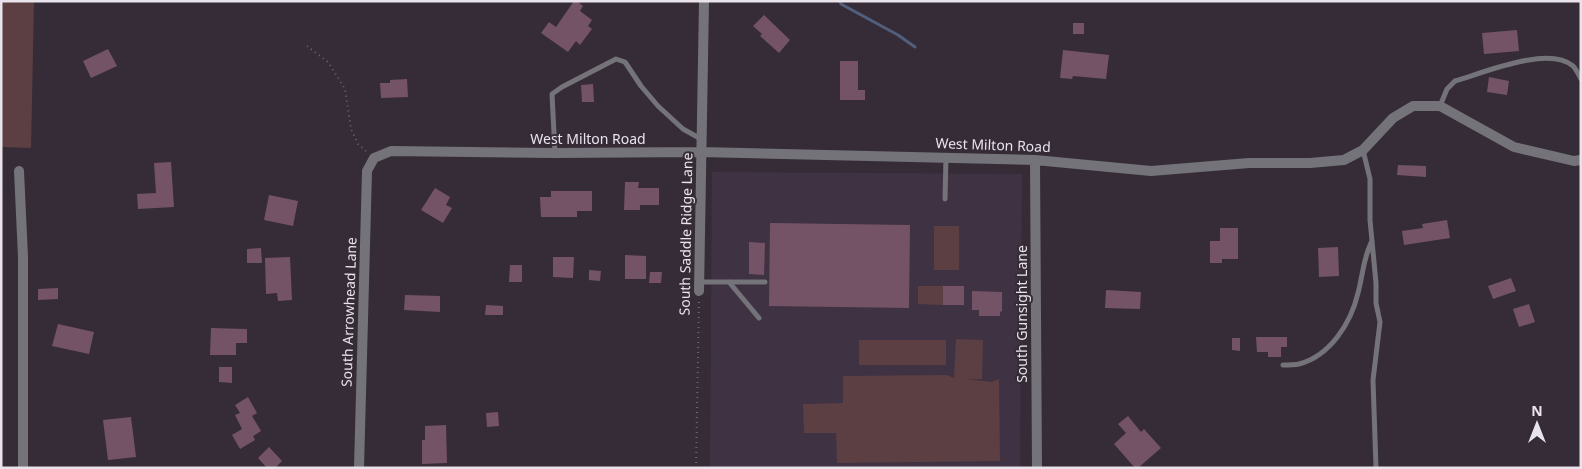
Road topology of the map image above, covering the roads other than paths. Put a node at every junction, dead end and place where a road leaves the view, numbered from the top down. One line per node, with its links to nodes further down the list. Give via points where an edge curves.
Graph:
1 (704, 1): 4 (street, South Saddle Ridge Lane)
2 (1581, 79): 3 (lane, via 1568,63 1545,58 1529,60 1455,81 1447,89)
3 (1440, 106): 5 (street, West Milton Road, via 1413,106 1393,118); 11 (street, West Milton Road, via 1514,147)
4 (701, 140): 6 (street, South Saddle Ridge Lane); 7 (lane, via 683,130 658,106 625,62 616,59 552,94)
5 (1363, 150): 10 (street, West Milton Road, via 1344,160 1151,170); 14 (lane, via 1370,179)
6 (701, 152): 7 (street, West Milton Road); 8 (street, West Milton Road); 17 (street, South Saddle Ridge Lane)
7 (556, 153): 9 (street, West Milton Road, via 391,151)
8 (946, 157): 10 (street, West Milton Road); 13 (lane)
9 (374, 158): 21 (street, South Arrowhead Lane, via 367,171)
10 (1035, 160): 22 (street, South Gunsight Lane)
11 (1581, 160)
12 (19, 171): 20 (street, via 23,257)
13 (945, 199)
14 (1372, 240): 19 (lane, via 1358,294 1343,330 1314,358); 23 (lane, via 1380,322 1373,380)
15 (729, 282): 16 (lane); 17 (lane); 18 (lane)
16 (765, 282)
17 (700, 286)
18 (759, 318)
19 (1283, 366)
20 (23, 468)
21 (360, 468)
22 (1037, 468)
23 (1376, 468)

